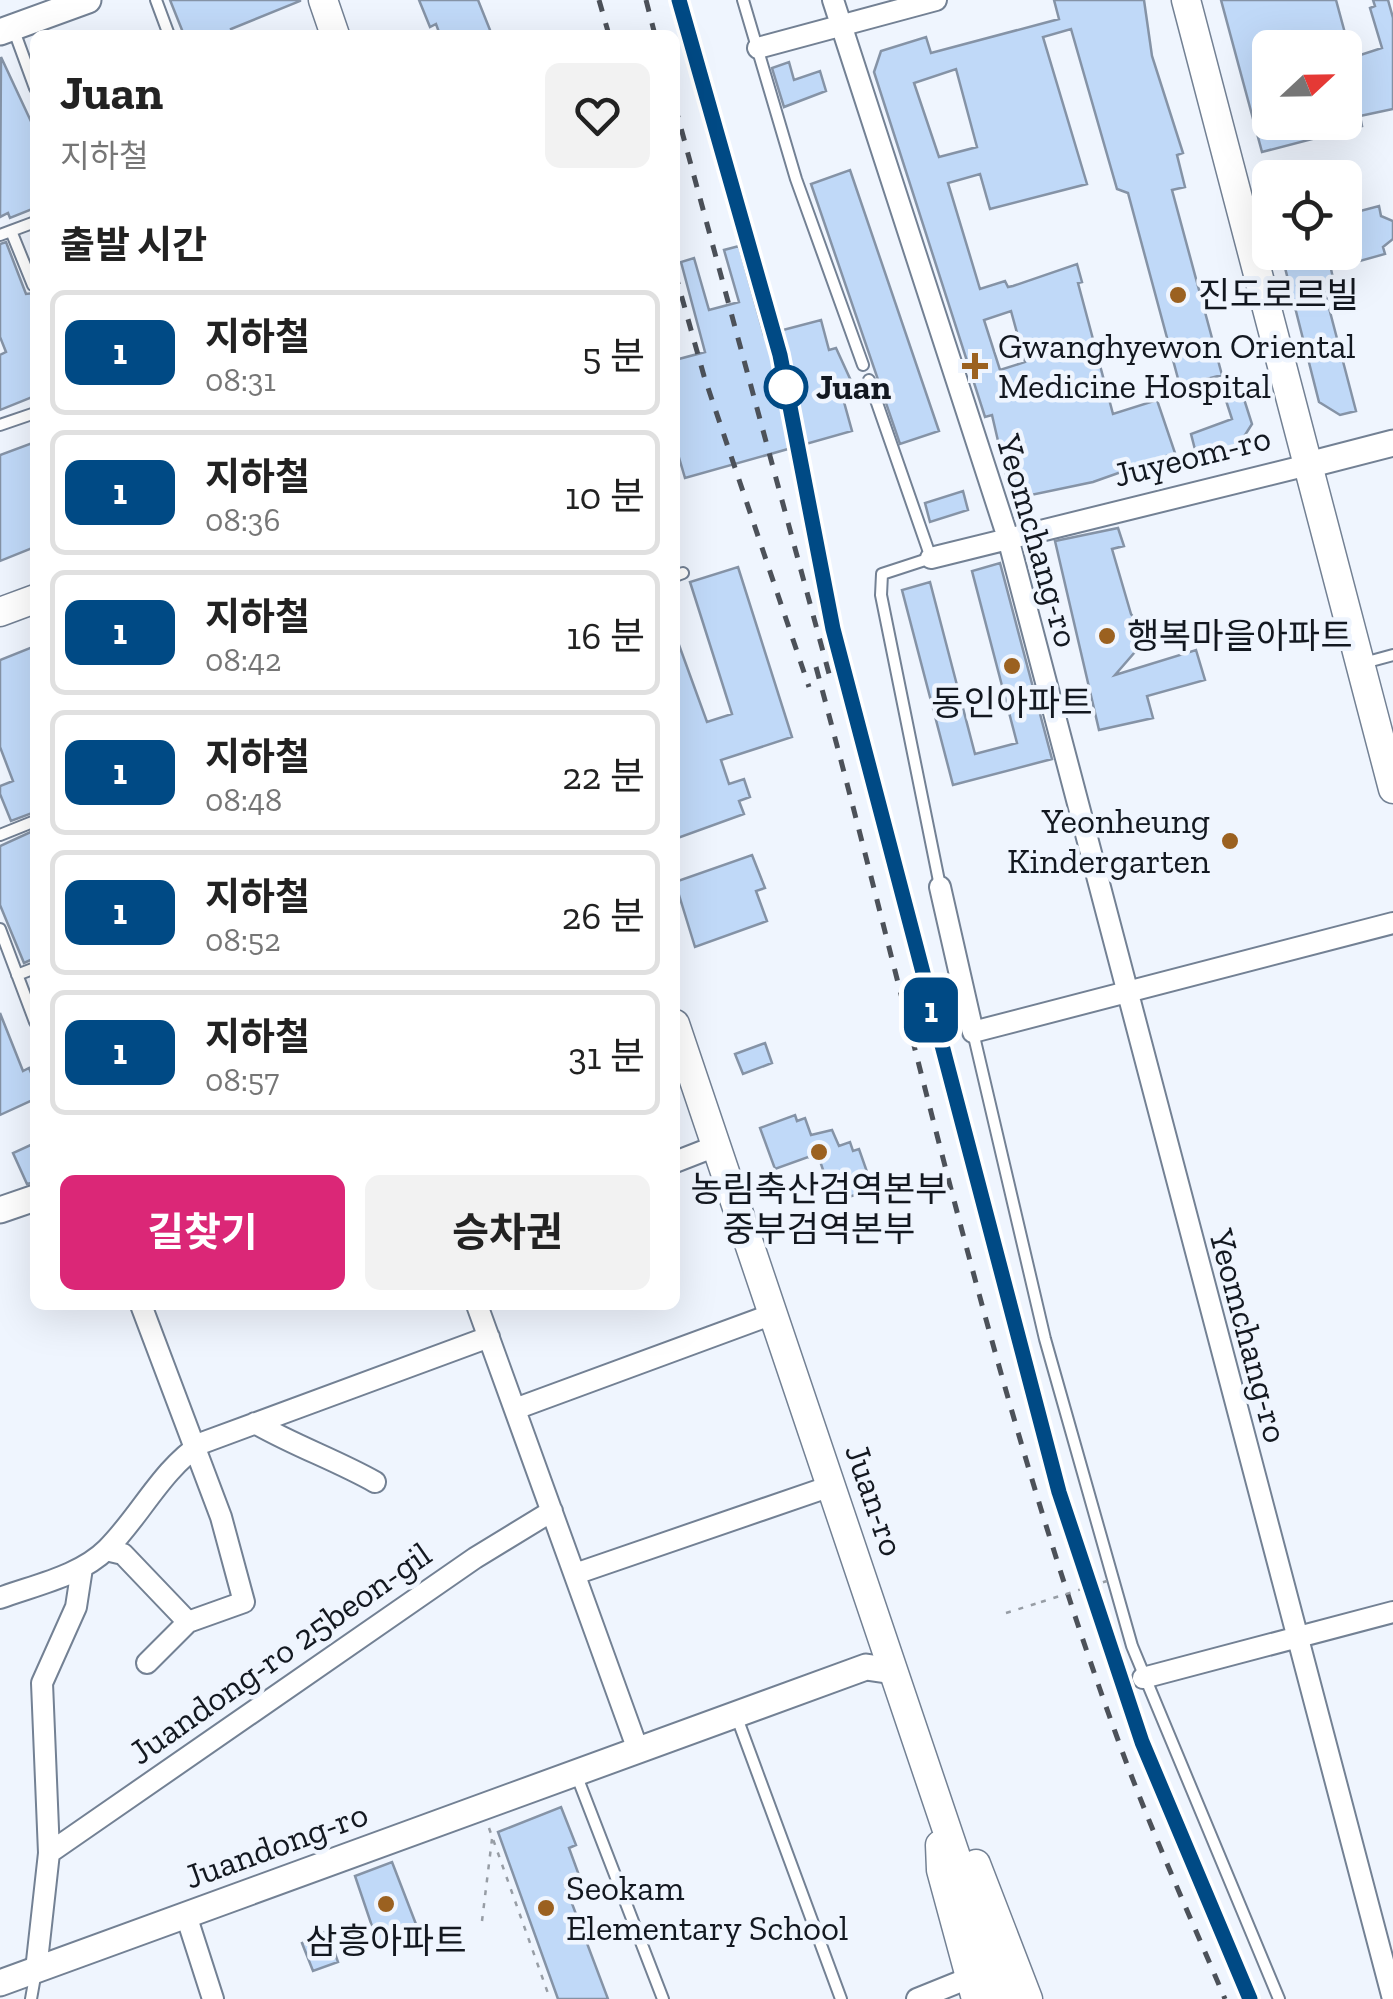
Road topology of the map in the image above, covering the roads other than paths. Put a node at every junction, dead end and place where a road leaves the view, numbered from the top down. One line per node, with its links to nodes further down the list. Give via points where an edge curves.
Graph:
1 (88, 0): 9 (street)
2 (156, 0): 10 (lane)
3 (323, 0): 11 (main road)
4 (743, 0): 12 (lane)
5 (832, 0): 8 (street, Yeomchang-ro)
6 (936, 0): 8 (street)
7 (1186, 0): 22 (main road)
8 (841, 26): 12 (street); 23 (street, Yeomchang-ro)
9 (6, 30): 13 (lane)
10 (167, 30)
11 (333, 30)
12 (758, 48): 17 (lane)
13 (30, 78)
14 (30, 224): 15 (lane)
15 (6, 233): 16 (lane)
16 (30, 280)
17 (863, 364)
18 (869, 380): 24 (lane)
19 (30, 414): 20 (lane)
20 (0, 425)
21 (1393, 443): 22 (street, Juyeom-ro)
22 (1308, 465): 23 (street, Juyeom-ro); 28 (main road)
23 (1008, 538): 24 (street, Juyeom-ro); 37 (street, Yeomchang-ro)
24 (932, 558): 32 (lane, via 882,574 882,595)
25 (30, 601): 26 (main road)
26 (0, 612)
27 (1393, 655): 28 (lane)
28 (1360, 664): 29 (main road)
29 (1392, 781)
30 (30, 824): 31 (lane)
31 (0, 834)
32 (940, 888): 39 (street)
33 (1393, 923): 37 (street)
34 (0, 929): 36 (lane)
35 (30, 970): 36 (lane)
36 (17, 975): 38 (lane)
37 (1124, 992): 39 (street); 61 (street, Yeomchang-ro)
38 (30, 1009)
39 (973, 1032): 64 (lane, via 1045,1338)
40 (680, 1039): 41 (main road, Juan-ro)
41 (716, 1146): 42 (street); 47 (main road, Juan-ro)
42 (680, 1160)
43 (30, 1200): 44 (street)
44 (0, 1210)
45 (144, 1310): 51 (street)
46 (479, 1310): 48 (street)
47 (773, 1314): 49 (street); 53 (main road, Juan-ro)
48 (489, 1337): 49 (street); 50 (street)
49 (514, 1408): 54 (street)
50 (255, 1424): 51 (street); 52 (street)
51 (195, 1448): 55 (street); 60 (street, via 244,1602)
52 (375, 1482)
53 (831, 1486): 57 (street); 63 (main road, Juan-ro, via 882,1636)
54 (552, 1511): 57 (street); 69 (street, Juandong-ro 25beon-gil)
55 (106, 1550): 56 (street); 60 (street, via 123,1554)
56 (82, 1568): 58 (street); 69 (street, via 76,1607 42,1683)
57 (575, 1574): 66 (street)
58 (0, 1598)
59 (1393, 1612): 61 (street)
60 (188, 1622): 62 (street)
61 (1298, 1638): 64 (street); 82 (street, Yeomchang-ro)
62 (147, 1663)
63 (880, 1669): 65 (street, Juandong-ro); 68 (main road, Juan-ro)
64 (1142, 1678): 81 (lane)
65 (736, 1714): 66 (street, Juandong-ro); 77 (lane)
66 (638, 1750): 67 (street, Juandong-ro)
67 (576, 1773): 70 (street, Juandong-ro); 76 (lane)
68 (938, 1804): 73 (main road, via 941,1870); 79 (main road, Juan-ro); 80 (main road, via 974,1859)
69 (49, 1854): 71 (street)
70 (186, 1915): 71 (street, Juandong-ro); 75 (street)
71 (36, 1970): 72 (street, Juandong-ro); 74 (lane)
72 (0, 1983)
73 (973, 1989): 78 (street)
74 (31, 1999)
75 (214, 1999)
76 (663, 1999)
77 (841, 1999)
78 (917, 1999)
79 (1004, 1999)
80 (1028, 1999)
81 (1280, 1999)
82 (1392, 1999)

